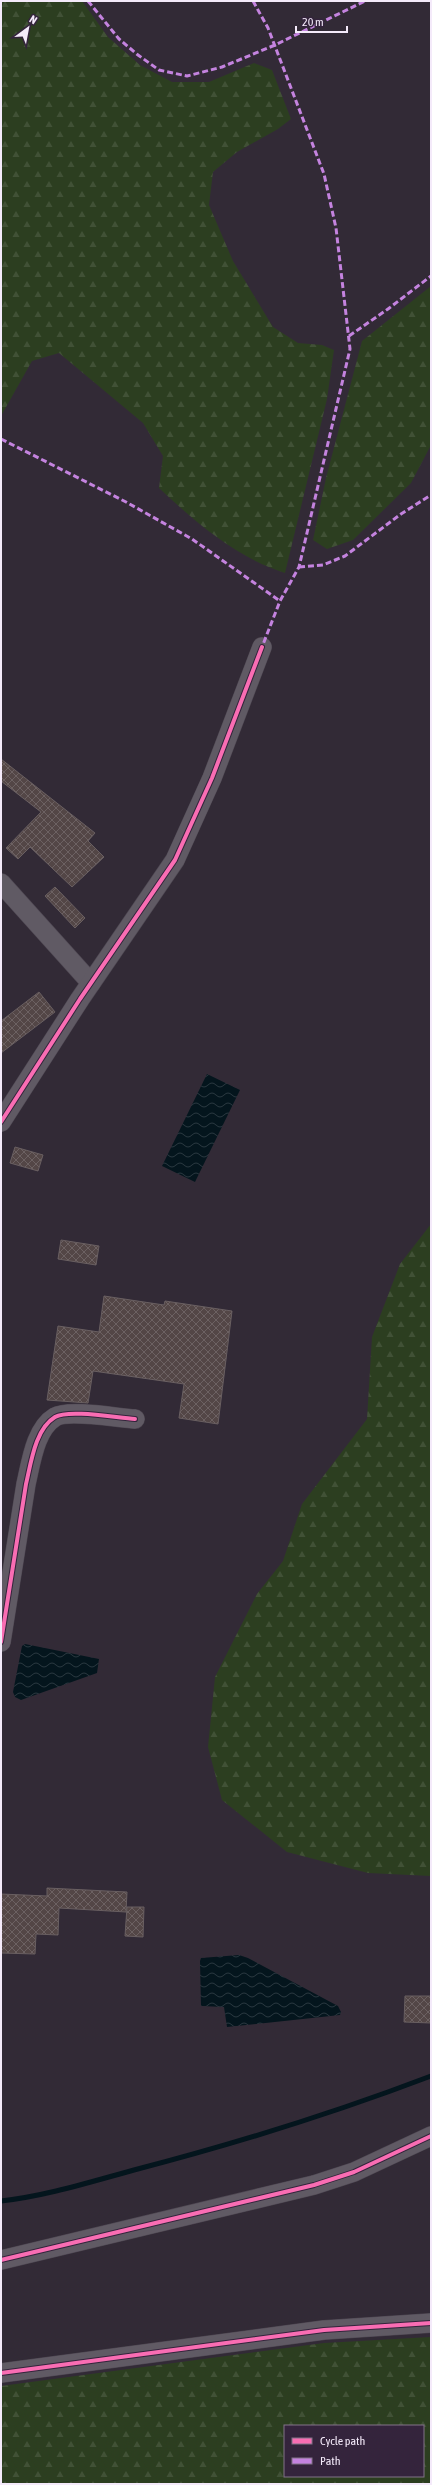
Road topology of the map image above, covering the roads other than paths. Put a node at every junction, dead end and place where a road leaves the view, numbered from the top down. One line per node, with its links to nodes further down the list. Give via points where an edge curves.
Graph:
1 (262, 647): 3 (street, via 212,778 175,860)
2 (1, 883): 3 (street)
3 (91, 983): 4 (street)
4 (1, 1122)
5 (135, 1420): 6 (street, via 67,1414 56,1416 42,1431 26,1484)
6 (1, 1642)
7 (431, 2136): 8 (street, via 354,2172 314,2185)
8 (1, 2260)
9 (431, 2323): 10 (street, via 324,2330)
10 (1, 2373)

